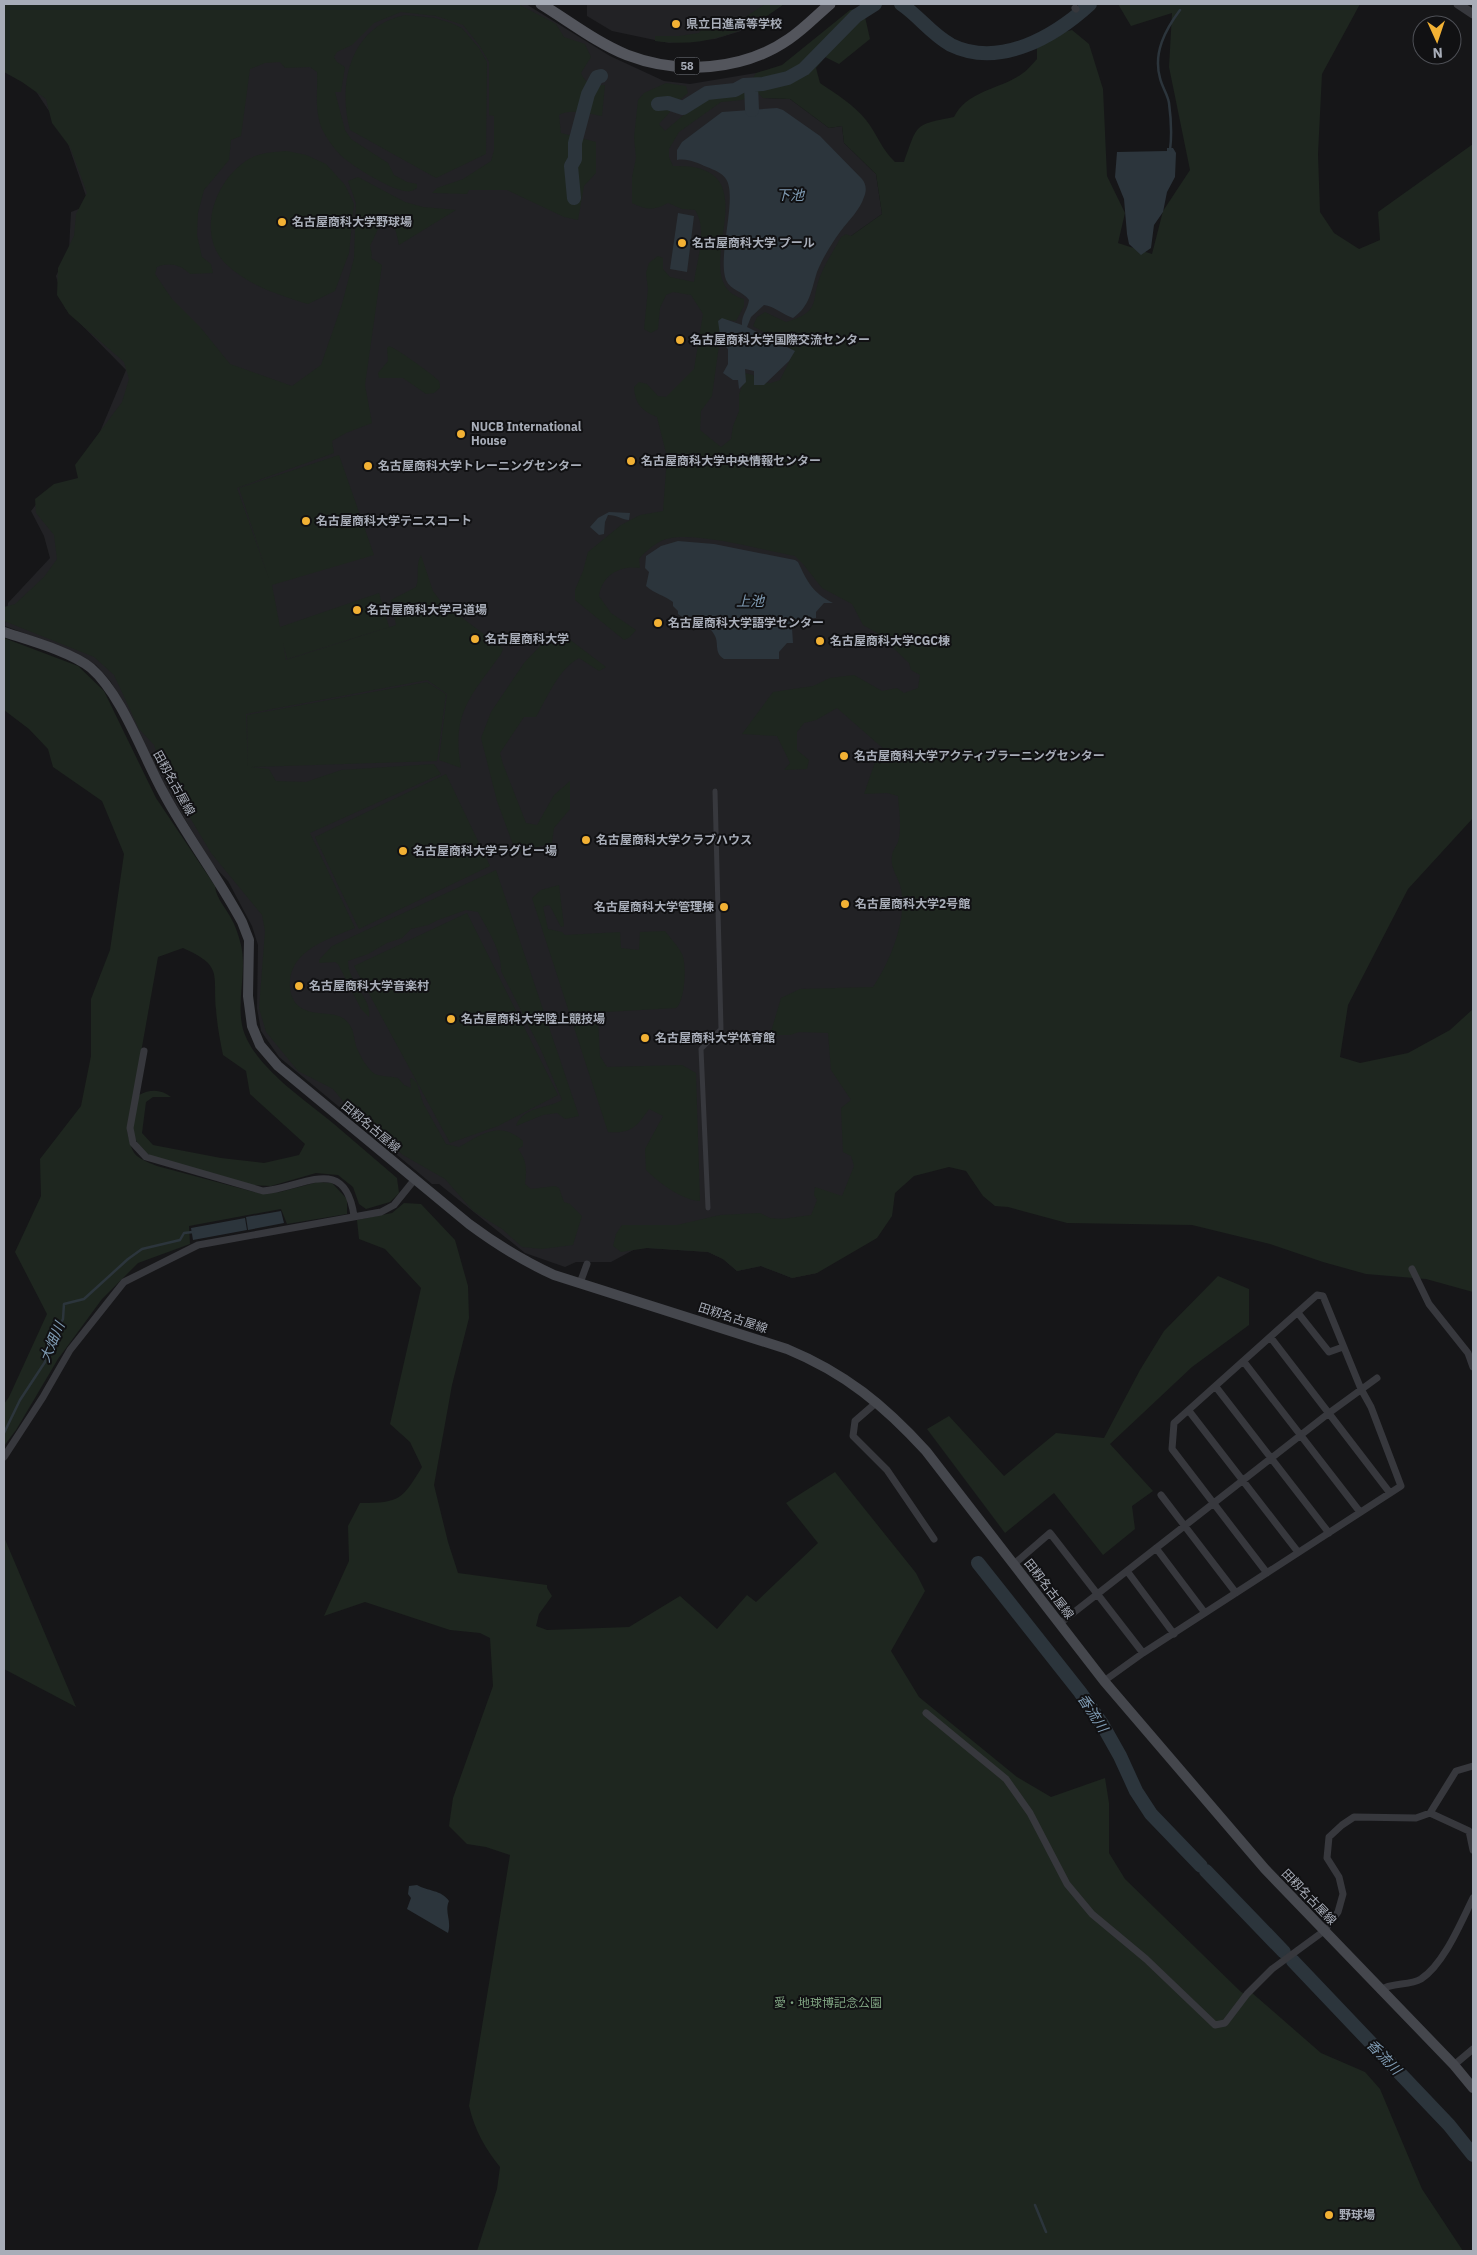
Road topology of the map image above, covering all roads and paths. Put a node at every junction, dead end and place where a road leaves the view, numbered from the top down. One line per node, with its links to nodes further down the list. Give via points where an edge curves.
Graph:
1 (541, 4): 2 (main road, 58, via 628,55 665,64 694,66 739,62 766,52 794,35)
2 (830, 4)
3 (1458, 4): 4 (street)
4 (1473, 14)
5 (4, 632): 8 (main road, 田籾名古屋線, via 78,660 103,680 163,793 242,922 249,940 248,996 252,1026 260,1045 278,1066)
6 (715, 791): 9 (street, via 722,1030 701,1049)
7 (144, 1051): 10 (street, via 130,1128 133,1143 146,1157 263,1191 315,1179 335,1180 348,1191)
8 (415, 1180): 10 (street, via 390,1208); 13 (main road, 田籾名古屋線, via 496,1244 526,1262)
9 (708, 1208)
10 (354, 1216): 26 (street, via 198,1245 124,1282 70,1350)
11 (586, 1264): 13 (street)
12 (1412, 1269): 18 (street, via 1429,1304 1468,1353)
13 (580, 1284): 22 (main road, 田籾名古屋線, via 787,1349 837,1374)
14 (1298, 1312): 15 (street); 16 (street, via 1329,1352); 16 (street, via 1317,1295 1323,1296)
15 (1272, 1338): 17 (street); 24 (street)
16 (1343, 1347): 21 (street)
17 (1244, 1362): 20 (street); 25 (street)
18 (1473, 1367)
19 (1377, 1378): 21 (street)
20 (1216, 1387): 23 (street); 27 (street)
21 (1360, 1389): 24 (street); 29 (street, via 1371,1407 1401,1486)
22 (877, 1402): 35 (street, via 855,1421 853,1436 887,1470); 38 (main road, 田籾名古屋線, via 926,1450)
23 (1189, 1411): 28 (street); 31 (street, via 1174,1423 1172,1448)
24 (1329, 1413): 25 (street); 29 (street)
25 (1301, 1436): 27 (street); 32 (street)
26 (4, 1457)
27 (1271, 1459): 28 (street); 34 (street)
28 (1243, 1480): 31 (street); 37 (street)
29 (1390, 1493): 32 (street)
30 (1161, 1495): 33 (street)
31 (1214, 1504): 33 (street); 40 (street)
32 (1360, 1512): 34 (street)
33 (1185, 1525): 36 (street); 42 (street)
34 (1329, 1533): 37 (street)
35 (934, 1539)
36 (1156, 1548): 39 (street); 43 (street)
37 (1298, 1552): 40 (street)
38 (1014, 1564): 41 (street, via 1050,1533); 44 (main road, 田籾名古屋線)
39 (1127, 1571): 41 (street); 45 (street)
40 (1267, 1573): 42 (street)
41 (1097, 1592): 44 (street); 46 (street)
42 (1236, 1593): 43 (street)
43 (1205, 1613): 45 (street)
44 (1059, 1624): 47 (main road, 田籾名古屋線)
45 (1174, 1634): 46 (street)
46 (1143, 1654): 47 (street)
47 (1104, 1681): 53 (main road, 田籾名古屋線, via 1264,1869)
48 (926, 1713): 53 (street, via 1006,1779 1030,1813 1067,1884 1092,1914 1146,1959 1215,2025 1225,2022 1272,1969)
49 (1473, 1766): 50 (street, via 1456,1771)
50 (1430, 1813): 51 (street, via 1469,1830); 53 (street, via 1416,1818 1354,1817 1330,1837 1327,1858 1339,1877 1343,1894 1338,1912)
51 (1473, 1850)
52 (1473, 1898): 54 (street, via 1438,1963 1420,1980 1387,1985)
53 (1324, 1931): 54 (main road, 田籾名古屋線)
54 (1380, 1990): 56 (main road, 田籾名古屋線)
55 (1473, 2049): 56 (street)
56 (1454, 2064): 57 (main road, 田籾名古屋線)
57 (1473, 2088)

